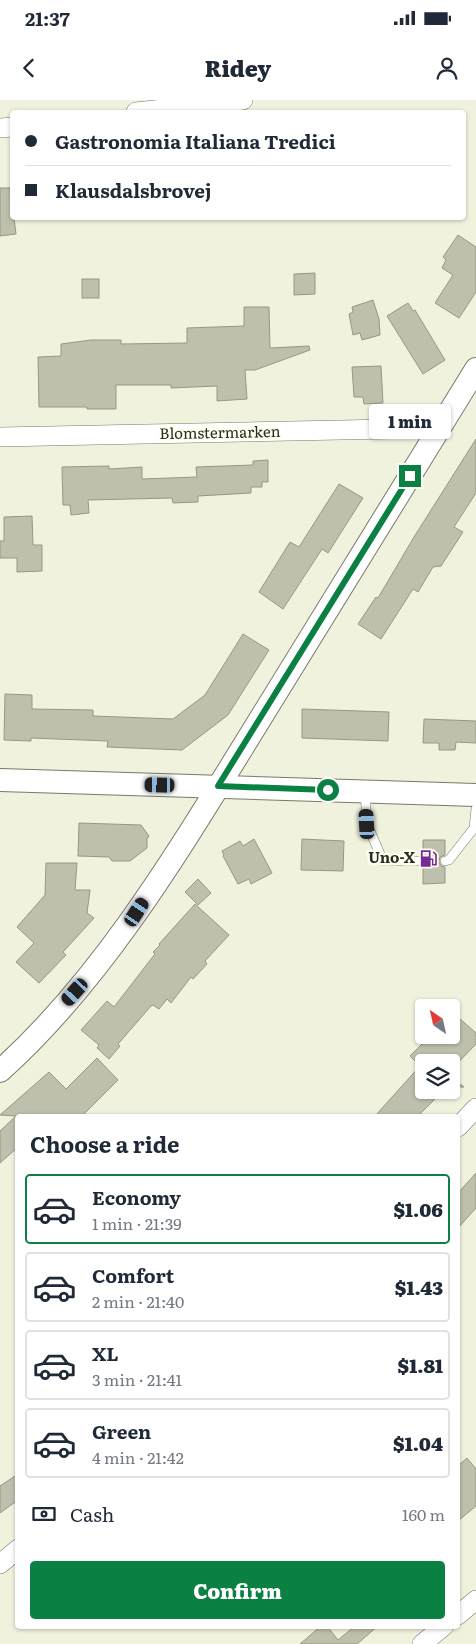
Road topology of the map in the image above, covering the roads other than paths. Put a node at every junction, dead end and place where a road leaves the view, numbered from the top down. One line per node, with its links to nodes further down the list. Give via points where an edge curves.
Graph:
1 (243, 100): 2 (street)
2 (154, 110)
3 (476, 369): 4 (street)
4 (440, 428): 5 (street, Blomstermarken); 7 (street)
5 (0, 437)
6 (0, 780): 7 (street)
7 (218, 786): 8 (street); 13 (street, via 127,928 75,992)
8 (365, 791): 9 (street); 11 (lane, via 367,824 383,861)
9 (476, 795)
10 (476, 809): 12 (lane, via 474,828)
11 (423, 861)
12 (445, 861)
13 (0, 1071)
14 (476, 1108): 15 (street)
15 (460, 1125)
16 (15, 1552): 17 (street)
17 (0, 1564)
18 (476, 1600): 19 (street)
19 (460, 1613)
20 (440, 1629): 21 (street)
21 (422, 1644)

